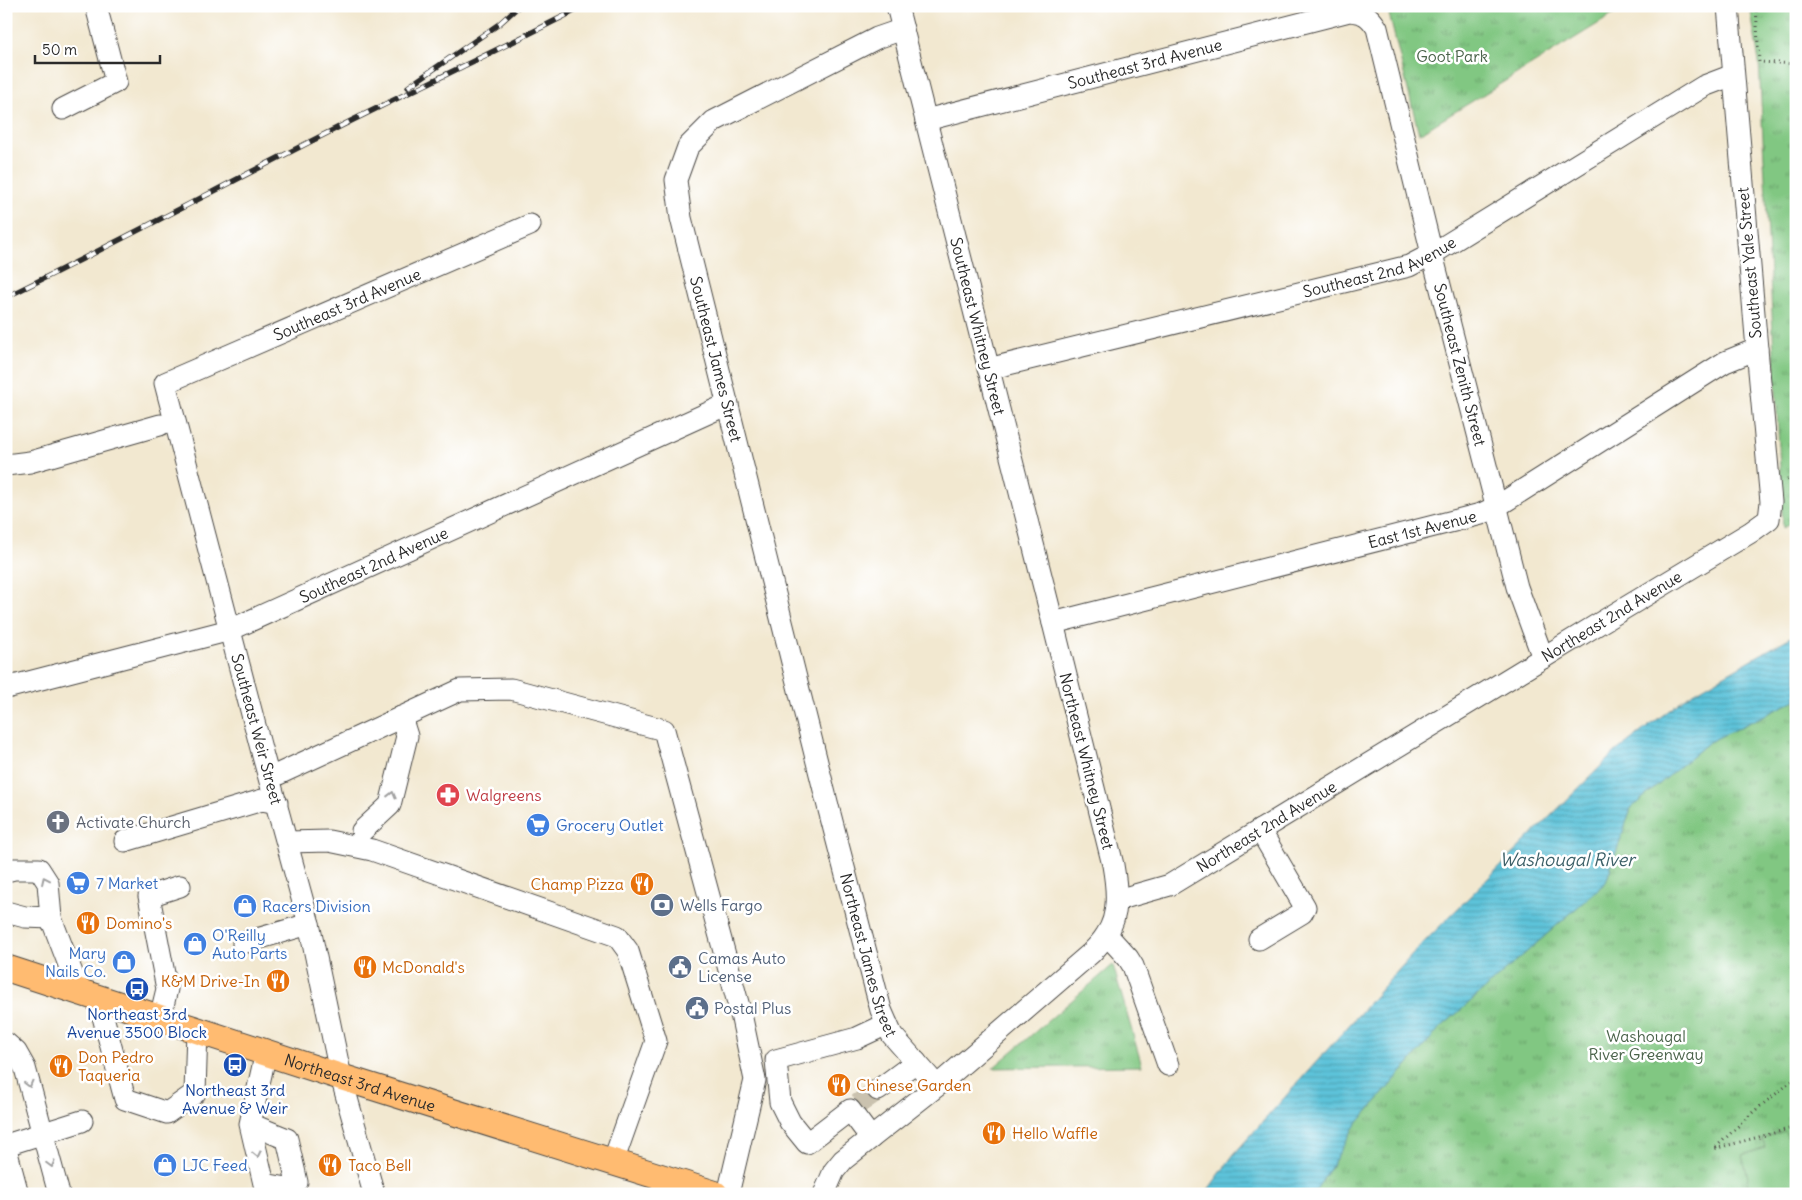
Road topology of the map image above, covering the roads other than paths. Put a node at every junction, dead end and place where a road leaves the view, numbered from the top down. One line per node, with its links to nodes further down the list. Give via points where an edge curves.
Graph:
1 (96, 6): 7 (street, via 116,82)
2 (897, 6): 5 (street, Southeast Whitney Street)
3 (1728, 6): 6 (street, Southeast Yale Street)
4 (1364, 12): 8 (street, Southeast 3rd Avenue, via 1349,10); 10 (street, Southeast Zenith Street, via 1376,28)
5 (903, 28): 8 (street, Southeast Whitney Street); 14 (street, Southeast James Street, via 877,38 714,121 688,147 676,180 681,218)
6 (1733, 75): 10 (street, Southeast 2nd Avenue, via 1704,86); 11 (street, Southeast Yale Street)
7 (63, 109)
8 (926, 120): 12 (street, Southeast Whitney Street)
9 (530, 225): 13 (street, Southeast 3rd Avenue)
10 (1432, 254): 12 (street, Southeast 2nd Avenue, via 1409,266); 17 (street, Southeast Zenith Street)
11 (1757, 349): 17 (street, East 1st Avenue, via 1725,362); 18 (street, Southeast Yale Street, via 1771,502)
12 (988, 369): 19 (street, Southeast Whitney Street)
13 (165, 383): 20 (street, Southeast Weir Street)
14 (728, 404): 20 (street, Southeast 2nd Avenue); 26 (street, Southeast James Street)
15 (160, 425): 16 (street, via 30,462)
16 (6, 465)
17 (1496, 507): 19 (street, East 1st Avenue, via 1472,516); 21 (street, Southeast Zenith Street, via 1517,587)
18 (1769, 519): 21 (street, Northeast 2nd Avenue)
19 (1053, 622): 33 (street, Northeast Whitney Street, via 1113,866)
20 (230, 630): 22 (street, Southeast 2nd Avenue); 24 (street, Southeast Weir Street)
21 (1543, 658): 27 (street, Northeast 2nd Avenue)
22 (6, 688)
23 (401, 718): 24 (street); 28 (street, one-way to 23, via 390,804 407,736); 62 (street, via 460,690 511,689 664,730 741,1014 755,1080)
24 (270, 778): 25 (street, Southeast Weir Street)
25 (277, 803): 29 (street, via 262,800); 30 (street, Southeast Weir Street)
26 (829, 810): 43 (street, Northeast James Street)
27 (1260, 830): 33 (street, Northeast 2nd Avenue, via 1170,886); 38 (street, via 1305,908)
28 (362, 831)
29 (125, 841)
30 (287, 842): 36 (street, Southeast Weir Street); 57 (street, via 329,841 372,850 617,936 628,951 656,1041)
31 (6, 871): 35 (street, one-way to 31, via 48,883 39,869)
32 (180, 886): 42 (street, via 149,896 167,989)
33 (1117, 900): 37 (street)
34 (6, 912): 35 (street, via 24,917)
35 (51, 918): 41 (street)
36 (309, 924): 39 (street); 49 (street, Southeast Weir Street)
37 (1107, 935): 48 (street, via 1133,966); 50 (street)
38 (1259, 939)
39 (243, 943)
40 (6, 968): 41 (main road, Northeast 3rd Avenue)
41 (88, 994): 42 (main road, Northeast 3rd Avenue); 44 (street, via 125,1099 167,1113 195,1093)
42 (160, 1018): 44 (main road, Northeast 3rd Avenue)
43 (887, 1024): 47 (street, Northeast James Street, via 892,1035); 55 (street, via 858,1038 776,1060 780,1102 790,1122 807,1143 854,1107)
44 (198, 1030): 46 (main road, Northeast 3rd Avenue)
45 (6, 1042): 54 (street, one-way to 54, via 25,1068)
46 (266, 1052): 49 (main road, Northeast 3rd Avenue); 53 (street)
47 (916, 1062): 50 (street, Northeast James Street); 51 (street)
48 (1168, 1065)
49 (342, 1077): 57 (main road, Northeast 3rd Avenue); 60 (street, Southeast Weir Street)
50 (937, 1086): 55 (street)
51 (878, 1090)
52 (82, 1121): 54 (street)
53 (250, 1124): 53 (street, one-way to 53, via 264,1184 287,1188 297,1182 287,1139)
54 (42, 1134): 56 (street); 59 (street, one-way to 59)
55 (871, 1138): 63 (street, via 843,1160)
56 (6, 1147): 58 (street)
57 (613, 1162): 61 (main road, Northeast 3rd Avenue)
58 (18, 1194)
59 (59, 1194)
60 (374, 1194)
61 (715, 1194)
62 (728, 1194)
63 (824, 1194)

